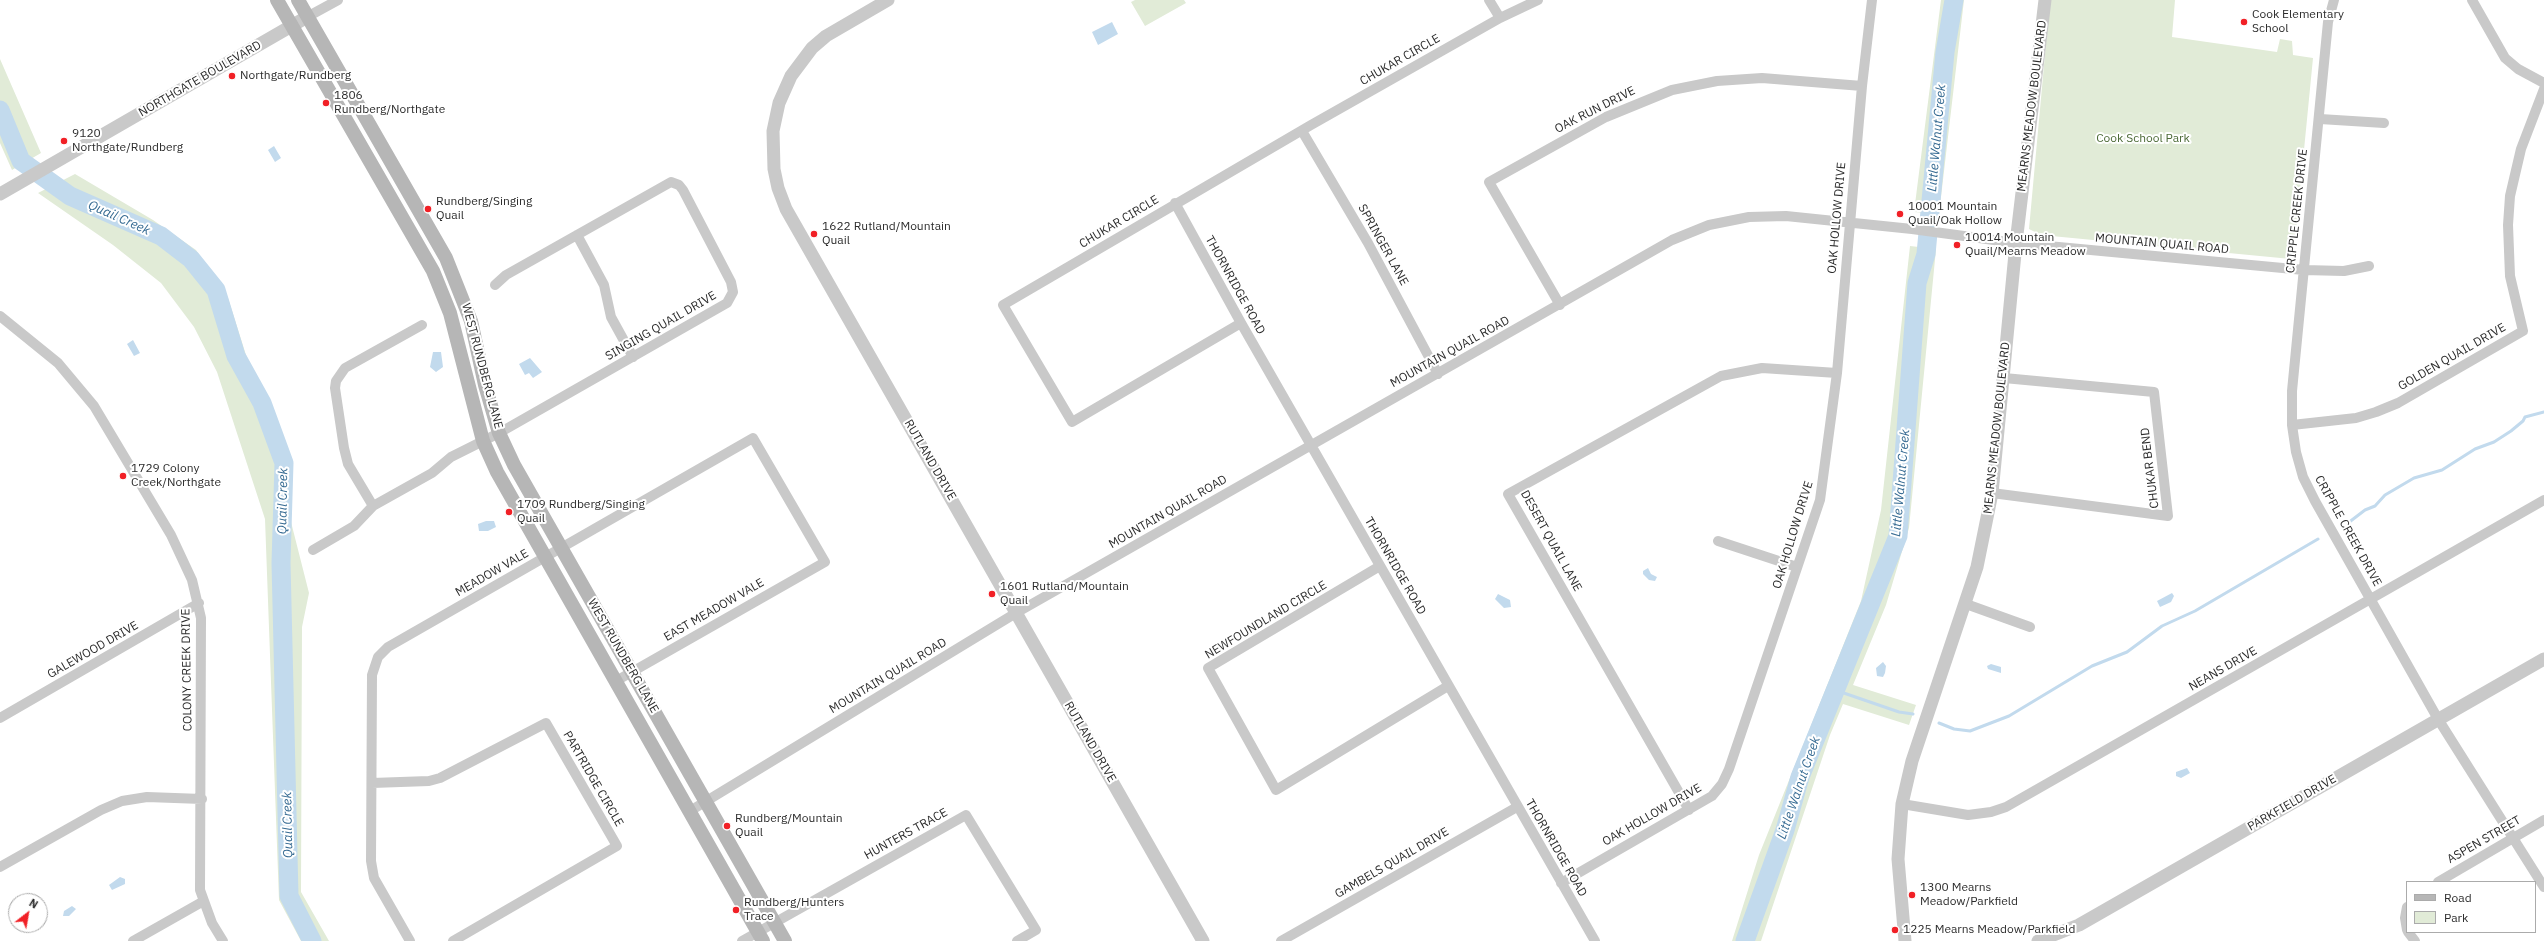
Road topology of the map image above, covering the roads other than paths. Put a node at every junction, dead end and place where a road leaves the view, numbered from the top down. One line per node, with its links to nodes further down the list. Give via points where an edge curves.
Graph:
1 (277, 0): 13 (main road, WEST RUNDBERG LANE)
2 (298, 0): 11 (main road, WEST RUNDBERG LANE)
3 (338, 0): 11 (street, NORTHGATE BOULEVARD)
4 (888, 0): 55 (street, RUTLAND DRIVE, via 826,36 800,62 784,90 775,117 772,149 774,168 786,209)
5 (1489, 0): 12 (street)
6 (1538, 0): 12 (street, CHUKAR CIRCLE)
7 (1872, 0): 15 (street, OAK HOLLOW DRIVE)
8 (2044, 0): 25 (street, MEARNS MEADOW BOULEVARD)
9 (2334, 0): 17 (street, CRIPPLE CREEK DRIVE, via 2328,22)
10 (2472, 0): 14 (street, via 2505,58 2518,69)
11 (307, 18): 13 (street, NORTHGATE BOULEVARD); 23 (main road, WEST RUNDBERG LANE)
12 (1500, 18): 19 (street, CHUKAR CIRCLE)
13 (292, 26): 20 (street, NORTHGATE BOULEVARD); 26 (main road, WEST RUNDBERG LANE)
14 (2544, 83)
15 (1862, 86): 22 (street, OAK HOLLOW DRIVE); 30 (street, OAK RUN DRIVE, via 1762,78 1717,81 1672,90 1606,117 1489,182)
16 (2544, 89): 38 (street, GOLDEN QUAIL DRIVE, via 2521,149 2510,196 2510,276 2523,331 2398,403 2376,412 2336,421)
17 (2320, 119): 18 (street); 28 (street, CRIPPLE CREEK DRIVE)
18 (2384, 123)
19 (1302, 131): 21 (street, CHUKAR CIRCLE); 36 (street, SPRINGER LANE, via 1368,243)
20 (0, 194)
21 (1175, 203): 32 (street, THORNRIDGE ROAD); 32 (street, CHUKAR CIRCLE, via 1003,305 1072,422)
22 (1850, 222): 25 (street, MOUNTAIN QUAIL ROAD); 30 (street, MOUNTAIN QUAIL ROAD, via 1768,216 1709,225 1672,240); 35 (street, OAK HOLLOW DRIVE)
23 (433, 235): 26 (main road); 39 (main road, WEST RUNDBERG LANE, via 460,289)
24 (576, 235): 29 (street, SINGING QUAIL DRIVE, via 506,275); 34 (street, via 604,285 611,317); 34 (street, SINGING QUAIL DRIVE, via 662,185 674,182 683,190 731,282 733,294 727,303)
25 (2016, 243): 28 (street, MOUNTAIN QUAIL ROAD); 37 (street, MEARNS MEADOW BOULEVARD)
26 (418, 244): 40 (main road, WEST RUNDBERG LANE, via 433,271 450,313)
27 (2369, 266): 28 (street, MOUNTAIN QUAIL ROAD, via 2344,272)
28 (2304, 270): 38 (street, CRIPPLE CREEK DRIVE, via 2292,391)
29 (495, 285)
30 (1560, 305): 36 (street, MOUNTAIN QUAIL ROAD)
31 (0, 316): 53 (street, COLONY CREEK DRIVE, via 58,364 94,406 172,535)
32 (1241, 323): 41 (street, THORNRIDGE ROAD)
33 (422, 325): 44 (street, via 345,368 336,381 348,464)
34 (633, 357): 39 (street, SINGING QUAIL DRIVE)
35 (1837, 373): 51 (street, OAK HOLLOW DRIVE, via 1820,500); 68 (street, DESERT QUAIL LANE, via 1762,368 1721,376 1508,494)
36 (1438, 374): 41 (street, MOUNTAIN QUAIL ROAD)
37 (2004, 378): 42 (street, MEARNS MEADOW BOULEVARD); 42 (street, CHUKAR BEND, via 2154,392 2168,516)
38 (2292, 425): 52 (street, CRIPPLE CREEK DRIVE, via 2296,452 2304,477)
39 (499, 433): 40 (street, SINGING QUAIL DRIVE); 46 (main road, WEST RUNDBERG LANE)
40 (483, 441): 44 (street, SINGING QUAIL DRIVE, via 451,457 432,473); 48 (main road, WEST RUNDBERG LANE, via 497,472)
41 (1311, 445): 50 (street, THORNRIDGE ROAD); 55 (street, MOUNTAIN QUAIL ROAD)
42 (1992, 493): 54 (street, MEARNS MEADOW BOULEVARD, via 1977,567)
43 (2544, 500): 52 (street, NEANS DRIVE)
44 (373, 506): 47 (street, SINGING QUAIL DRIVE, via 354,526)
45 (1718, 541): 51 (street)
46 (560, 549): 48 (street, MEADOW VALE); 49 (street, MEADOW VALE, via 753,438); 58 (main road, WEST RUNDBERG LANE)
47 (313, 550)
48 (545, 558): 59 (main road, WEST RUNDBERG LANE); 63 (street, MEADOW VALE, via 388,647 378,657 372,675)
49 (825, 562): 58 (street, EAST MEADOW VALE)
50 (1380, 566): 60 (street, THORNRIDGE ROAD); 60 (street, NEWFOUNDLAND CIRCLE, via 1208,668 1276,790)
51 (1797, 567): 68 (street, OAK HOLLOW DRIVE, via 1726,776 1712,796)
52 (2371, 599): 62 (street, CRIPPLE CREEK DRIVE); 66 (street, NEANS DRIVE, via 2006,807 1991,812 1968,814)
53 (199, 603): 61 (street, GALEWOOD DRIVE); 64 (street, COLONY CREEK DRIVE)
54 (1966, 604): 56 (street); 66 (street, MEARNS MEADOW BOULEVARD, via 1912,761)
55 (1016, 612): 65 (street, MOUNTAIN QUAIL ROAD); 88 (street, RUTLAND DRIVE)
56 (2030, 627)
57 (2544, 659): 62 (street, PARKFIELD DRIVE)
58 (632, 672): 59 (street, EAST MEADOW VALE); 65 (main road, WEST RUNDBERG LANE)
59 (616, 681): 69 (main road, WEST RUNDBERG LANE)
60 (1448, 686): 67 (street, THORNRIDGE ROAD)
61 (0, 718)
62 (2438, 719): 71 (street, CRIPPLE CREEK DRIVE); 92 (street, PARKFIELD DRIVE, via 2079,925)
63 (372, 783): 83 (street, MEADOW VALE, via 371,861 374,878); 84 (street, PARTRIDGE CIRCLE, via 429,781 440,778 546,723 617,846)
64 (202, 799): 72 (street, via 146,797 122,801 101,810); 76 (street, COLONY CREEK DRIVE)
65 (706, 802): 69 (street, MOUNTAIN QUAIL ROAD); 78 (main road, WEST RUNDBERG LANE)
66 (1902, 804): 91 (street, MEARNS MEADOW BOULEVARD, via 1898,859)
67 (1517, 807): 74 (street, THORNRIDGE ROAD); 89 (street, GAMBELS QUAIL DRIVE)
68 (1689, 810): 74 (street, OAK HOLLOW DRIVE)
69 (690, 811): 80 (main road, WEST RUNDBERG LANE)
70 (2544, 820): 71 (street, ASPEN STREET)
71 (2512, 838): 73 (street, ASPEN STREET); 75 (street, CRIPPLE CREEK DRIVE)
72 (0, 867)
73 (2440, 881)
74 (1562, 883): 90 (street, THORNRIDGE ROAD)
75 (2544, 886)
76 (202, 902): 81 (street); 82 (street, COLONY CREEK DRIVE)
77 (2406, 912): 79 (street)
78 (775, 922): 80 (street, HUNTERS TRACE); 86 (main road, WEST RUNDBERG LANE); 87 (street, HUNTERS TRACE, via 966,815 1036,930)
79 (2406, 922)
80 (761, 936): 85 (street, HUNTERS TRACE)
81 (132, 941)
82 (223, 941)
83 (410, 941)
84 (453, 941)
85 (742, 941)
86 (785, 941)
87 (1017, 941)
88 (1203, 941)
89 (1281, 941)
90 (1595, 941)
91 (1905, 941)
92 (2038, 941)

